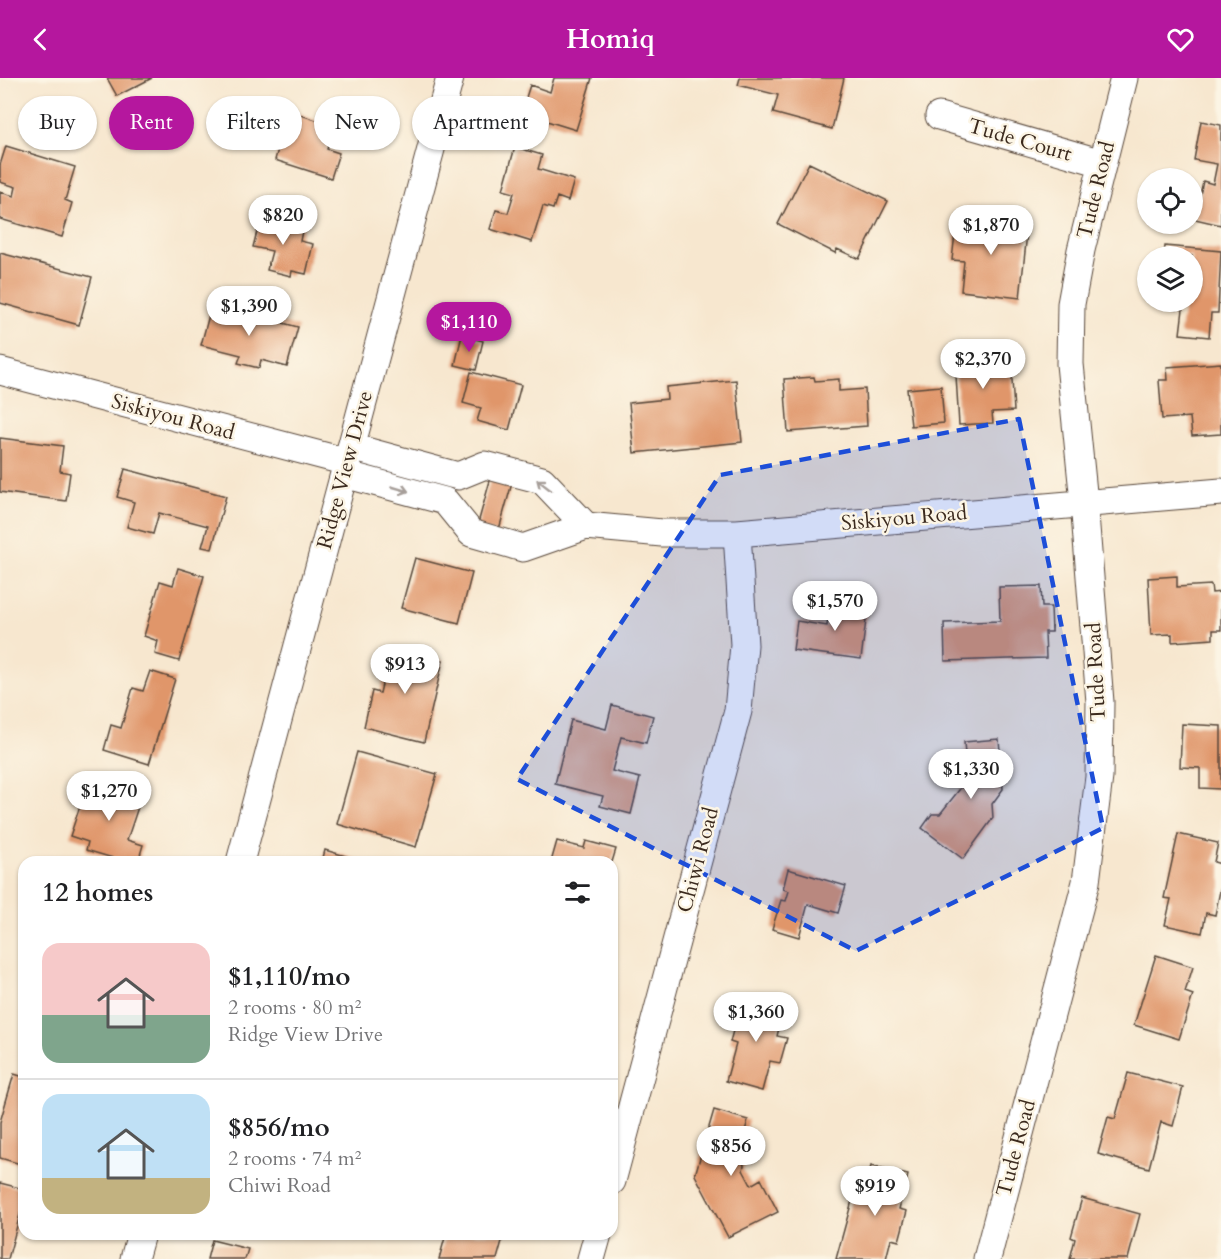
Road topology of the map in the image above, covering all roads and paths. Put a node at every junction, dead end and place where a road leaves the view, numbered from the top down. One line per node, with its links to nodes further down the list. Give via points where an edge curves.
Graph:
1 (450, 78): 6 (street, Ridge View Drive)
2 (1124, 78): 4 (street, Tude Road)
3 (939, 116): 4 (street, Tude Court)
4 (1102, 163): 8 (street, Tude Road, via 1071,304 1070,364)
5 (0, 371): 6 (street, Siskiyou Road)
6 (347, 461): 9 (street, Siskiyou Road, one-way to 6, via 542,480 485,465 458,476); 9 (street, Siskiyou Road, one-way to 9, via 445,501 471,533 523,548); 11 (street, Ridge View Drive)
7 (1221, 492): 8 (street, Siskiyou Road)
8 (1084, 502): 10 (street, Siskiyou Road); 17 (street, Tude Road, via 1100,702 1099,777 1086,882)
9 (586, 526): 10 (street, Siskiyou Road, via 663,533)
10 (737, 533): 12 (street, Chiwi Road, via 744,645 738,711)
11 (242, 856)
12 (618, 1159)
13 (139, 1240): 15 (street)
14 (596, 1240): 16 (street)
15 (134, 1259)
16 (591, 1259)
17 (987, 1259)

